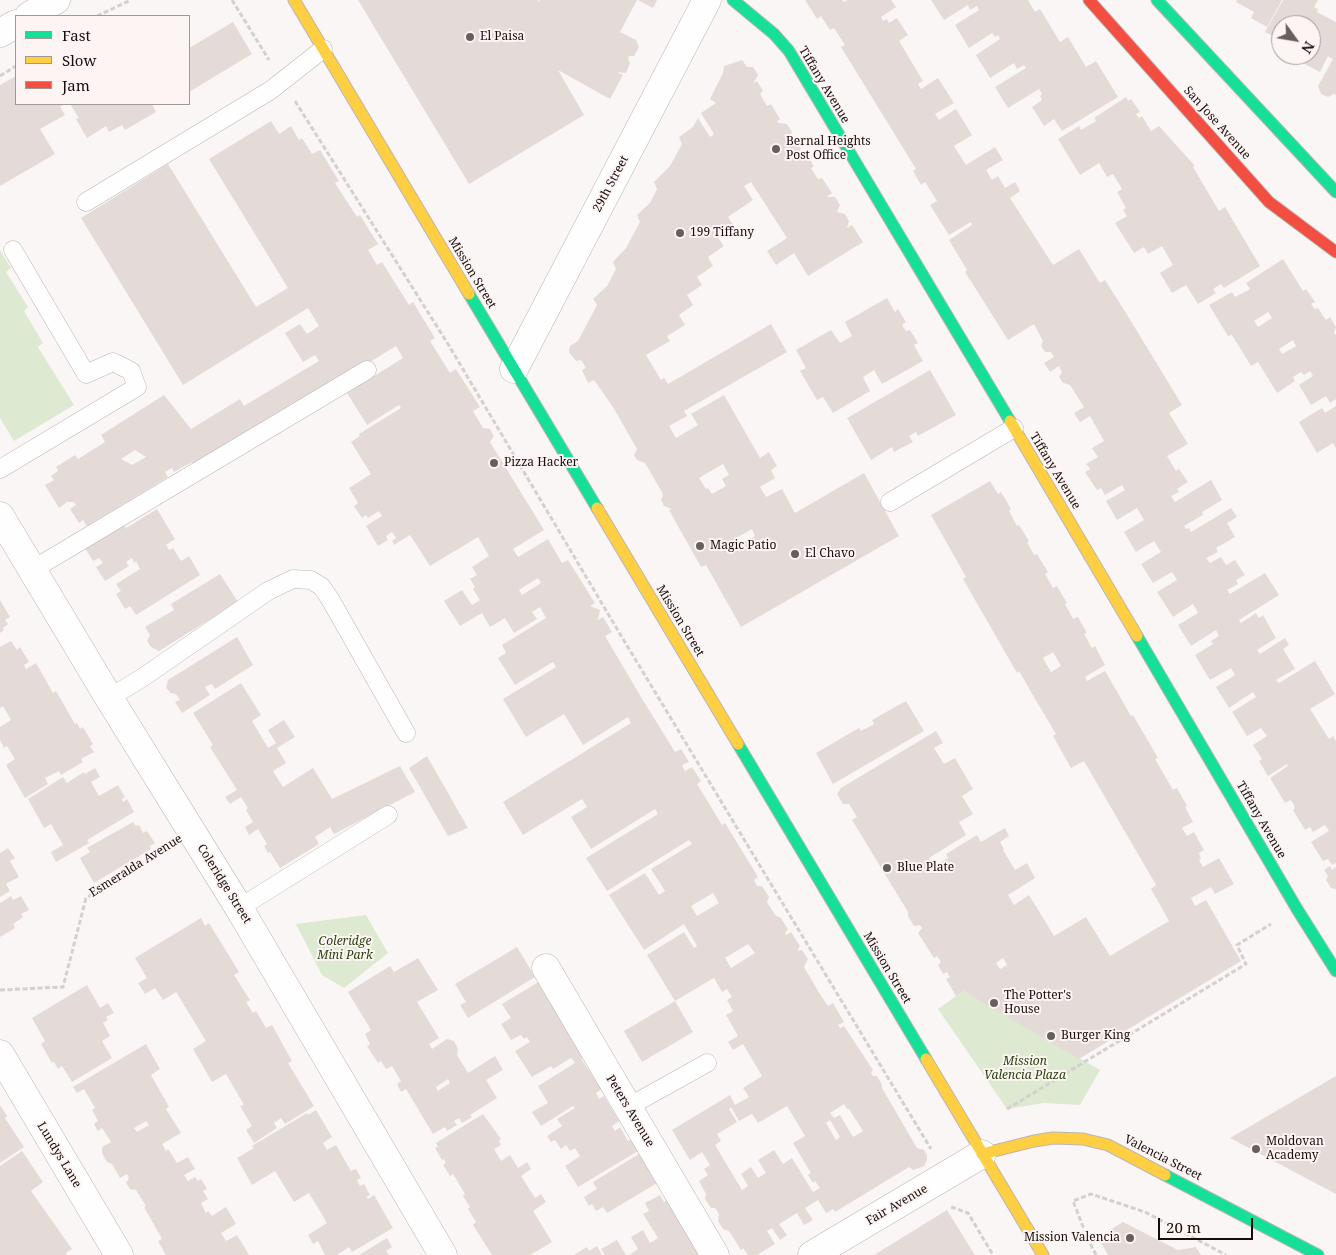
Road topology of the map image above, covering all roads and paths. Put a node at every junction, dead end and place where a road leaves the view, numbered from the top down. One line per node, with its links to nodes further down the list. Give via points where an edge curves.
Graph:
1 (56, 0): 9 (street)
2 (131, 0): 10 (path)
3 (232, 0): 16 (path)
4 (294, 0): 13 (main road, Mission Street)
5 (707, 0): 21 (street, 29th Street)
6 (733, 0): 23 (main road, Tiffany Avenue, via 789,51)
7 (1090, 0): 20 (main road, San Jose Avenue, via 1269,202)
8 (1168, 5): 17 (main road)
9 (30, 15)
10 (100, 15)
11 (15, 25): 12 (street)
12 (0, 34)
13 (323, 50): 16 (lane); 21 (main road, Mission Street)
14 (15, 67): 15 (path)
15 (0, 76)
16 (282, 81): 18 (lane); 41 (path, via 448,344)
17 (1336, 192)
18 (86, 202)
19 (12, 250): 24 (lane, via 86,374 113,362 131,370 137,387)
20 (1336, 252)
21 (514, 369): 42 (main road, Mission Street)
22 (367, 370): 27 (lane)
23 (1014, 428): 25 (lane); 33 (main road, Tiffany Avenue)
24 (0, 469)
25 (890, 502)
26 (6, 526): 27 (street, Coleridge Street)
27 (32, 570): 28 (street, Coleridge Street)
28 (109, 698): 29 (lane, via 268,591 293,579 311,580 322,587 330,599); 31 (street, Coleridge Street)
29 (406, 733)
30 (388, 815): 32 (lane)
31 (191, 832): 32 (street, Coleridge Street); 36 (path, Esmeralda Avenue, via 86,898 63,987)
32 (239, 908): 45 (street, Coleridge Street)
33 (1297, 908): 35 (main road, Tiffany Avenue); 40 (path, via 1236,945 1246,964)
34 (546, 968): 39 (street, Peters Avenue)
35 (1336, 971)
36 (0, 990)
37 (0, 1054): 44 (street, Lundys Lane)
38 (707, 1063): 39 (lane)
39 (628, 1108): 46 (street, Peters Avenue)
40 (1007, 1109)
41 (933, 1152)
42 (982, 1154): 47 (street, Fair Avenue); 49 (main road, Mission Street); 52 (main road, Valencia Street, via 1053,1138 1083,1139 1108,1145)
43 (968, 1213): 48 (path)
44 (119, 1255)
45 (444, 1255)
46 (715, 1255)
47 (812, 1255)
48 (994, 1255)
49 (1043, 1255)
50 (1096, 1255): 51 (path, via 1073,1201 1091,1194 1145,1212)
51 (1226, 1255)
52 (1318, 1255)

